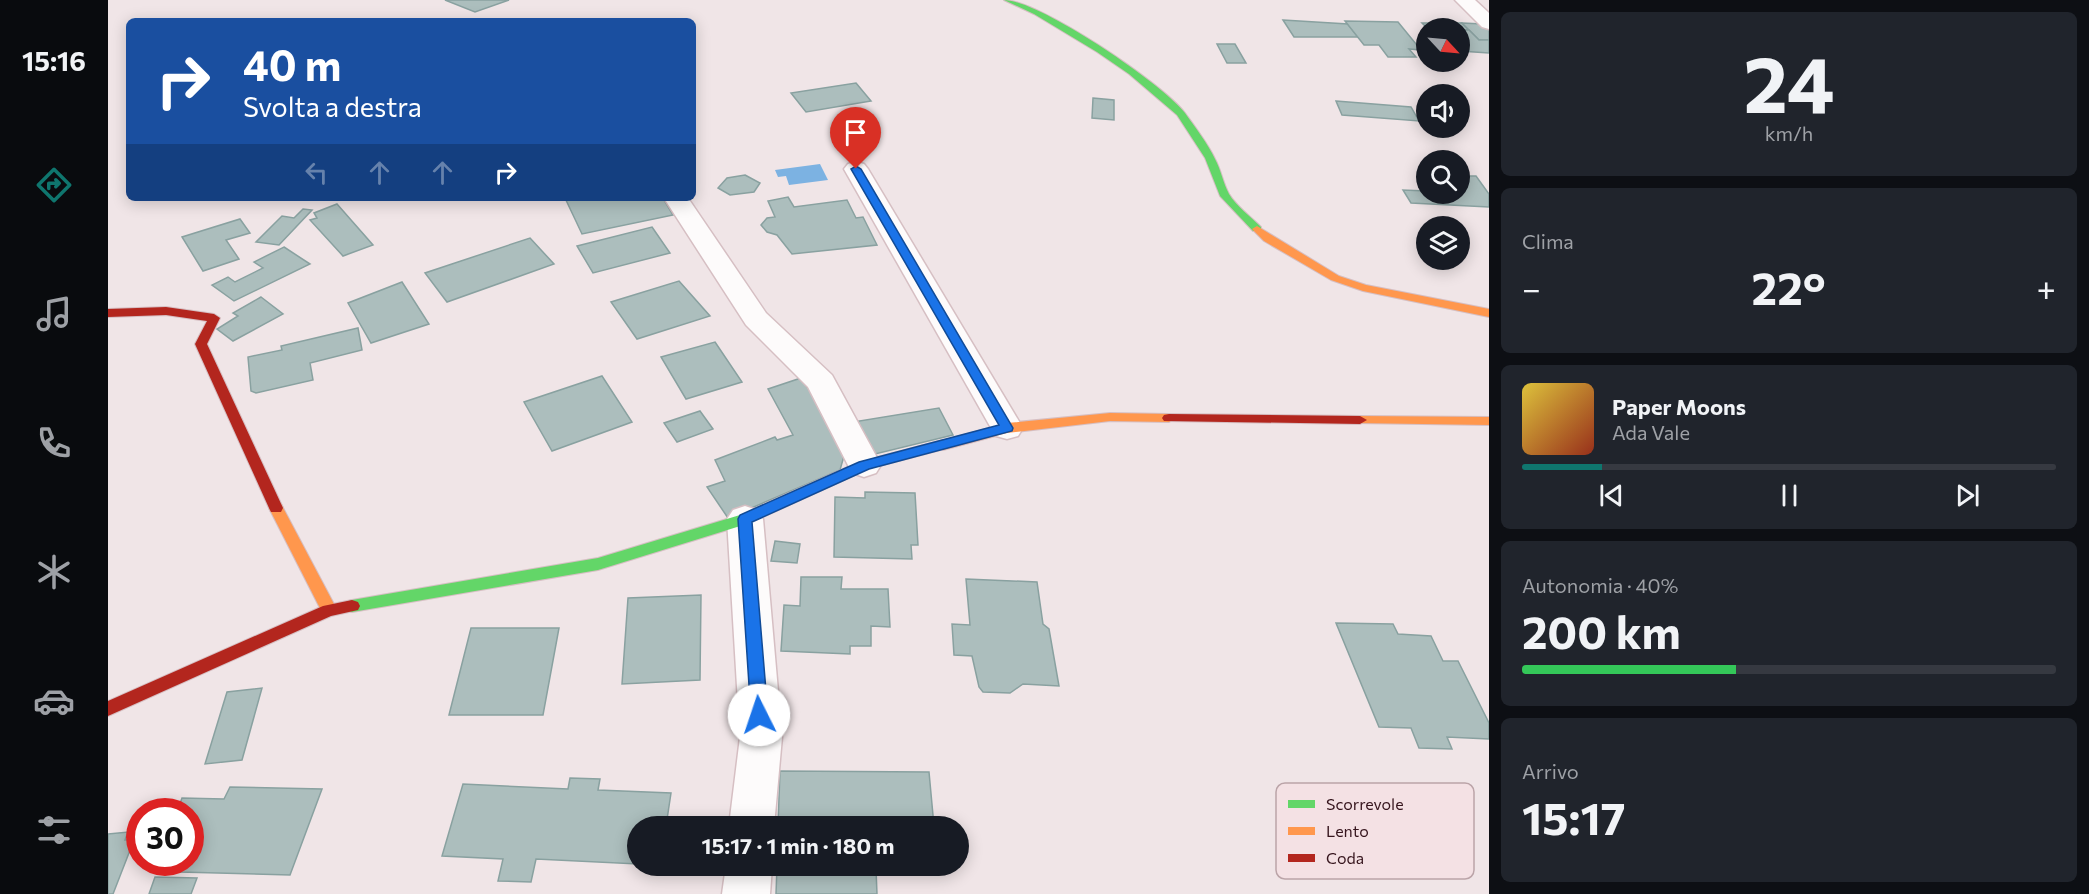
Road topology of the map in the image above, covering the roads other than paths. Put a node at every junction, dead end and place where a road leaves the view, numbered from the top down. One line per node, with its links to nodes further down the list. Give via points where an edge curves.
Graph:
1 (1008, 0): 7 (street, via 1037,12 1100,50 1180,113 1210,158 1225,196 1268,239 1335,278 1363,288)
2 (1464, 0): 3 (street)
3 (1489, 23)
4 (856, 169): 9 (street)
5 (678, 201): 10 (street, via 756,319 821,382)
6 (108, 312): 12 (street, via 166,311 214,318 201,344 222,382 256,469)
7 (1489, 313)
8 (1489, 421): 9 (street, via 1110,417)
9 (1007, 428): 10 (street)
10 (864, 465): 11 (street)
11 (745, 519): 12 (street, via 598,564); 14 (street, via 761,737)
12 (329, 610): 13 (street)
13 (108, 710)
14 (753, 816)
15 (747, 876): 16 (street)
16 (746, 894)

